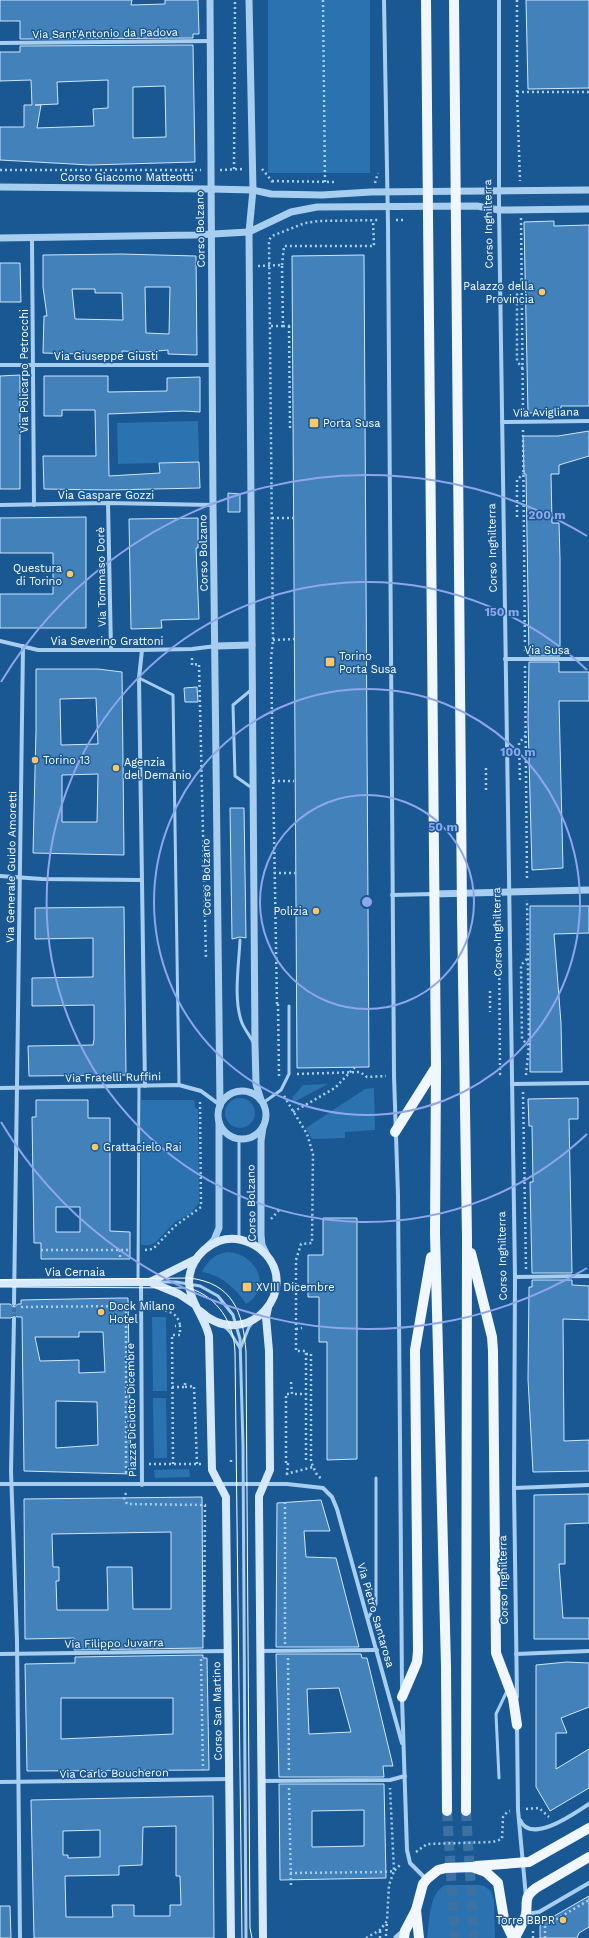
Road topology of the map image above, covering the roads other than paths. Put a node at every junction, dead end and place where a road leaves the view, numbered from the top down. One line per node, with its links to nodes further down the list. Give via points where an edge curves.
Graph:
1 (210, 0): 7 (street, Corso Bolzano)
2 (249, 0): 11 (street)
3 (384, 0): 15 (street)
4 (426, 0): 16 (main road)
5 (454, 0): 13 (main road)
6 (498, 0): 14 (street, Corso Inghilterra)
7 (211, 41): 8 (street, Via Sant'Antonio da Padova); 10 (street, Corso Bolzano)
8 (0, 43)
9 (0, 187): 10 (street, Corso Giacomo Matteotti)
10 (211, 189): 11 (street, Corso Giacomo Matteotti); 23 (street, Corso Bolzano)
11 (253, 190): 15 (street, Corso Giacomo Matteotti, via 271,194 322,195); 22 (street)
12 (589, 190): 14 (street, Corso Giacomo Matteotti)
13 (456, 191): 14 (street, Corso Giacomo Matteotti); 16 (street, Corso Giacomo Matteotti); 18 (main road)
14 (499, 191): 21 (street, Corso Inghilterra)
15 (387, 192): 16 (street, Corso Giacomo Matteotti); 19 (street)
16 (429, 192): 17 (main road)
17 (428, 206): 18 (street); 19 (street); 52 (main road)
18 (457, 206): 21 (street); 51 (main road)
19 (387, 207): 22 (street, via 300,210); 53 (street)
20 (589, 209): 21 (street)
21 (500, 210): 30 (street, Corso Inghilterra)
22 (249, 232): 23 (street); 36 (street)
23 (211, 234): 25 (street); 28 (street, Corso Bolzano)
24 (0, 238): 25 (street)
25 (32, 238): 27 (street, Via Policarpo Petrocchi)
26 (0, 365): 27 (street, Via Giuseppe Giusti)
27 (32, 365): 28 (street, Via Giuseppe Giusti); 33 (street, Via Policarpo Petrocchi)
28 (212, 365): 34 (street, Corso Bolzano)
29 (589, 421): 30 (street, Via Avigliana)
30 (502, 422): 41 (street, Corso Inghilterra)
31 (108, 503): 33 (street, Via Gaspare Gozzi); 34 (street, Via Gaspare Gozzi); 39 (street, Via Tommaso Dorè)
32 (0, 505): 33 (street, Via Gaspare Gozzi)
33 (34, 505)
34 (213, 505): 38 (street, Corso Bolzano)
35 (0, 641): 37 (street, Via Severino Grattoni)
36 (252, 645): 38 (street); 44 (street)
37 (23, 646): 39 (street, Via Severino Grattoni, via 38,650); 47 (street, Via Generale Guido Amoretti)
38 (216, 646): 40 (street, Via Severino Grattoni); 66 (street, Corso Bolzano)
39 (111, 650): 40 (street, Via Severino Grattoni)
40 (142, 650): 43 (street)
41 (506, 659): 42 (street, Via Susa); 50 (street, Corso Inghilterra)
42 (589, 659)
43 (139, 678): 48 (street); 60 (lane, via 173,695)
44 (251, 690): 45 (street); 45 (lane, via 233,705 234,776)
45 (253, 789): 56 (street)
46 (0, 876): 47 (street)
47 (20, 877): 48 (street); 64 (street, Via Generale Guido Amoretti)
48 (142, 880): 62 (street)
49 (589, 890): 50 (street)
50 (508, 891): 51 (street); 59 (street, Corso Inghilterra)
51 (462, 893): 52 (street); 72 (main road)
52 (434, 894): 53 (street); 57 (main road)
53 (392, 895): 69 (street)
54 (240, 940): 56 (lane, via 239,1010 242,1022)
55 (289, 1006): 65 (lane, via 289,1074 281,1090)
56 (255, 1045): 65 (street, via 256,1084)
57 (436, 1067): 69 (main road); 71 (main road)
58 (589, 1083): 59 (street)
59 (512, 1084): 78 (street, Corso Inghilterra)
60 (179, 1085): 62 (street, Via Fratelli Ruffini); 66 (street, Via Fratelli Ruffini, via 202,1091)
61 (139, 1086): 62 (street, Via Fratelli Ruffini); 64 (street, Via Fratelli Ruffini); 79 (lane)
62 (145, 1086)
63 (0, 1088): 64 (street, Via Fratelli Ruffini)
64 (17, 1088): 82 (street, Via Generale Guido Amoretti)
65 (262, 1102): 66 (street, via 248,1092 239,1092 230,1095); 68 (street, via 266,1115)
66 (220, 1106): 67 (street)
67 (218, 1116): 70 (street, via 224,1130 231,1136); 74 (street, via 219,1228 214,1240)
68 (263, 1127): 70 (street, via 253,1136); 75 (street, Corso Bolzano, via 261,1236)
69 (395, 1132): 111 (street, via 398,1195)
70 (240, 1138): 73 (lane, Corso Bolzano)
71 (435, 1233): 111 (main road, via 415,1350 418,1651 417,1662); 122 (main road, via 446,1666)
72 (467, 1238): 110 (main road, via 492,1337 495,1642 498,1662); 121 (main road)
73 (239, 1240): 74 (main road, via 222,1240); 75 (main road, via 254,1245)
74 (202, 1251): 76 (main road)
75 (266, 1255): 86 (main road, via 276,1279 275,1291)
76 (196, 1259): 80 (main road, Via Cernaia); 83 (main road, via 190,1270)
77 (589, 1276): 78 (street)
78 (515, 1277): 101 (street, Corso Inghilterra)
79 (139, 1282): 80 (main road, Via Cernaia); 82 (main road, Via Cernaia); 95 (street, Piazza Diciotto Dicembre)
80 (150, 1282): 83 (lane); 85 (main road, Via Cernaia, via 179,1294)
81 (0, 1283): 82 (main road, Via Cernaia)
82 (14, 1283): 84 (street, Via Generale Guido Amoretti)
83 (189, 1284): 85 (main road); 90 (lane, via 200,1286 218,1296 233,1315)
84 (14, 1304)
85 (198, 1308): 89 (main road, via 211,1320); 96 (main road, via 209,1336 212,1470)
86 (268, 1308): 87 (main road); 98 (main road, via 266,1317 269,1351 270,1470)
87 (260, 1316): 90 (main road); 91 (lane, via 249,1327)
88 (14, 1318): 94 (street)
89 (222, 1324): 90 (main road); 91 (lane)
90 (236, 1326): 91 (lane)
91 (241, 1349): 97 (lane)
92 (376, 1478): 102 (lane, via 376,1604)
93 (0, 1484): 94 (street)
94 (12, 1484): 95 (street); 108 (street)
95 (142, 1485): 96 (street, Piazza Diciotto Dicembre)
96 (220, 1485): 97 (street, Piazza Diciotto Dicembre); 104 (main road, Corso San Martino, via 226,1497)
97 (243, 1485): 98 (street, Piazza Diciotto Dicembre); 134 (lane)
98 (264, 1485): 100 (street, Piazza Diciotto Dicembre, via 287,1484); 105 (main road, via 258,1503)
99 (589, 1485): 101 (street)
100 (323, 1488): 102 (street, Via Pietro Santarosa, via 332,1497 337,1509)
101 (514, 1488): 109 (street, Corso Inghilterra)
102 (368, 1618): 103 (street, Via Pietro Santarosa)
103 (377, 1650): 105 (street); 113 (street, Via Pietro Santarosa)
104 (228, 1651): 108 (street, Via Filippo Juvarra); 116 (main road, Corso San Martino)
105 (260, 1651): 117 (main road)
106 (589, 1651): 109 (street)
107 (0, 1654): 108 (street, Via Filippo Juvarra)
108 (16, 1654): 119 (street)
109 (516, 1654): 112 (street, Corso Inghilterra)
110 (509, 1688): 112 (main road); 115 (lane, via 496,1714)
111 (402, 1698): 113 (street)
112 (517, 1725): 123 (street, Corso Inghilterra)
113 (404, 1751): 114 (street)
114 (405, 1776): 117 (street, via 390,1780); 128 (street, via 408,1857 410,1863)
115 (499, 1778)
116 (229, 1779): 119 (street, Via Carlo Boucheron); 136 (main road, Corso San Martino)
117 (261, 1781): 137 (main road)
118 (0, 1782): 119 (street, Via Carlo Boucheron)
119 (17, 1782): 135 (street)
120 (589, 1804): 123 (street, via 558,1823 542,1828 524,1826)
121 (466, 1810)
122 (447, 1811)
123 (518, 1818): 126 (street, Corso Inghilterra)
124 (589, 1828): 126 (main road)
125 (589, 1857): 130 (main road, via 536,1888)
126 (524, 1864): 127 (main road); 130 (street, Corso Inghilterra)
127 (472, 1867): 128 (main road, via 438,1870); 140 (main road, via 486,1872 498,1883 504,1919)
128 (427, 1879): 131 (main road, via 423,1884)
129 (589, 1883): 132 (street, via 539,1912)
130 (526, 1900): 132 (main road)
131 (416, 1910): 133 (main road); 139 (main road)
132 (526, 1914): 140 (main road)
133 (403, 1936): 138 (street)
134 (246, 1937)
135 (20, 1938)
136 (231, 1938)
137 (263, 1938)
138 (396, 1938)
139 (419, 1938)
140 (514, 1938)

